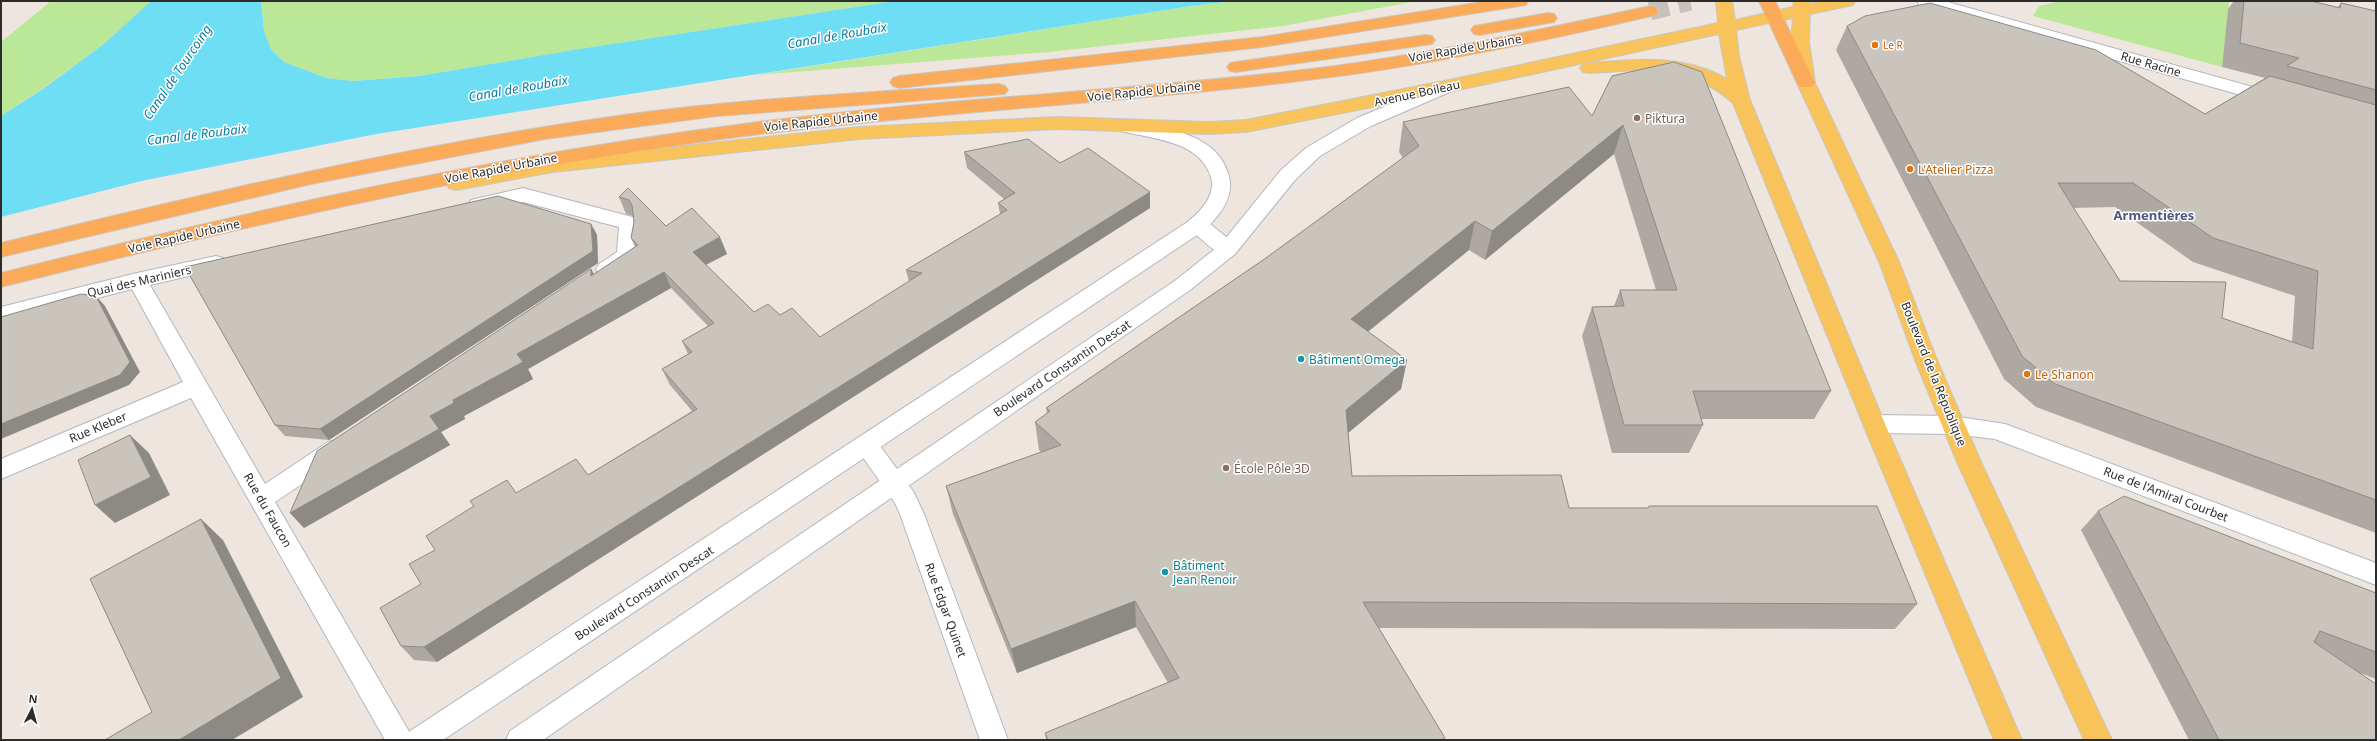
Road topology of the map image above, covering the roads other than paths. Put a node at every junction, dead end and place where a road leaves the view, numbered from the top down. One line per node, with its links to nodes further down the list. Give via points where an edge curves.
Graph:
1 (1520, 1): 16 (highway, via 1262,42 884,84)
2 (1627, 1): 16 (highway, Voie Rapide Urbaine, via 1417,42 1173,75 774,106)
3 (1724, 1): 10 (main road)
4 (1767, 1): 9 (highway)
5 (1847, 1): 7 (main road, Avenue Boileau)
6 (1925, 1): 15 (street, Rue Racine)
7 (1802, 6): 9 (main road, Avenue Boileau); 12 (main road, Boulevard de la République, via 1800,42)
8 (1650, 11): 18 (highway, Voie Rapide Urbaine, via 1516,39 1327,72 1104,96 816,121 618,147 554,157)
9 (1775, 17): 10 (main road, Avenue Boileau); 12 (highway)
10 (1726, 28): 11 (main road, Avenue Boileau); 14 (main road)
11 (1488, 78): 13 (main road, Avenue Boileau); 14 (main road, via 1664,63 1713,78 1729,88)
12 (1806, 83): 30 (main road, Boulevard de la République, via 1890,264)
13 (1449, 86): 17 (main road, Avenue Boileau, via 1246,126 1208,128); 21 (street, Boulevard Constantin Descat, via 1364,122 1313,152 1288,175)
14 (1741, 100): 29 (main road)
15 (2292, 104)
16 (624, 121): 22 (highway, Voie Rapide Urbaine, via 488,144 299,181)
17 (1105, 123): 18 (main road, Avenue Boileau, via 944,127 745,143 553,166); 20 (street, Boulevard Constantin Descat, via 1182,140 1212,158 1220,171 1222,188 1218,202)
18 (319, 206): 24 (highway, Voie Rapide Urbaine, via 125,249)
19 (461, 209): 26 (street, via 523,195 629,223 628,255)
20 (1197, 224): 21 (street); 32 (street, Boulevard Constantin Descat, via 1149,260)
21 (1228, 249): 34 (street, Boulevard Constantin Descat, via 1184,285)
22 (1, 250)
23 (238, 258): 25 (street, Quai des Mariniers)
24 (1, 280)
25 (137, 280): 27 (street, Quai des Mariniers); 28 (street, Rue du Faucon)
26 (588, 282)
27 (1, 315)
28 (196, 386): 33 (street, Rue Kleber); 35 (street, Rue du Faucon)
29 (1874, 424): 30 (street, Rue de l'Amiral Courbet); 41 (main road)
30 (1953, 425): 36 (street, Rue de l'Amiral Courbet, via 1997,430 2022,438); 42 (main road, Boulevard de la République)
31 (355, 436): 35 (street)
32 (867, 446): 34 (street); 38 (street, Boulevard Constantin Descat)
33 (1, 469)
34 (894, 482): 39 (street, Boulevard Constantin Descat); 40 (street, Rue Edgar Quinet, via 912,514)
35 (262, 498): 37 (street, Rue du Faucon)
36 (2376, 574)
37 (400, 740)
38 (420, 740)
39 (520, 740)
40 (994, 740)
41 (2008, 740)
42 (2098, 740)

